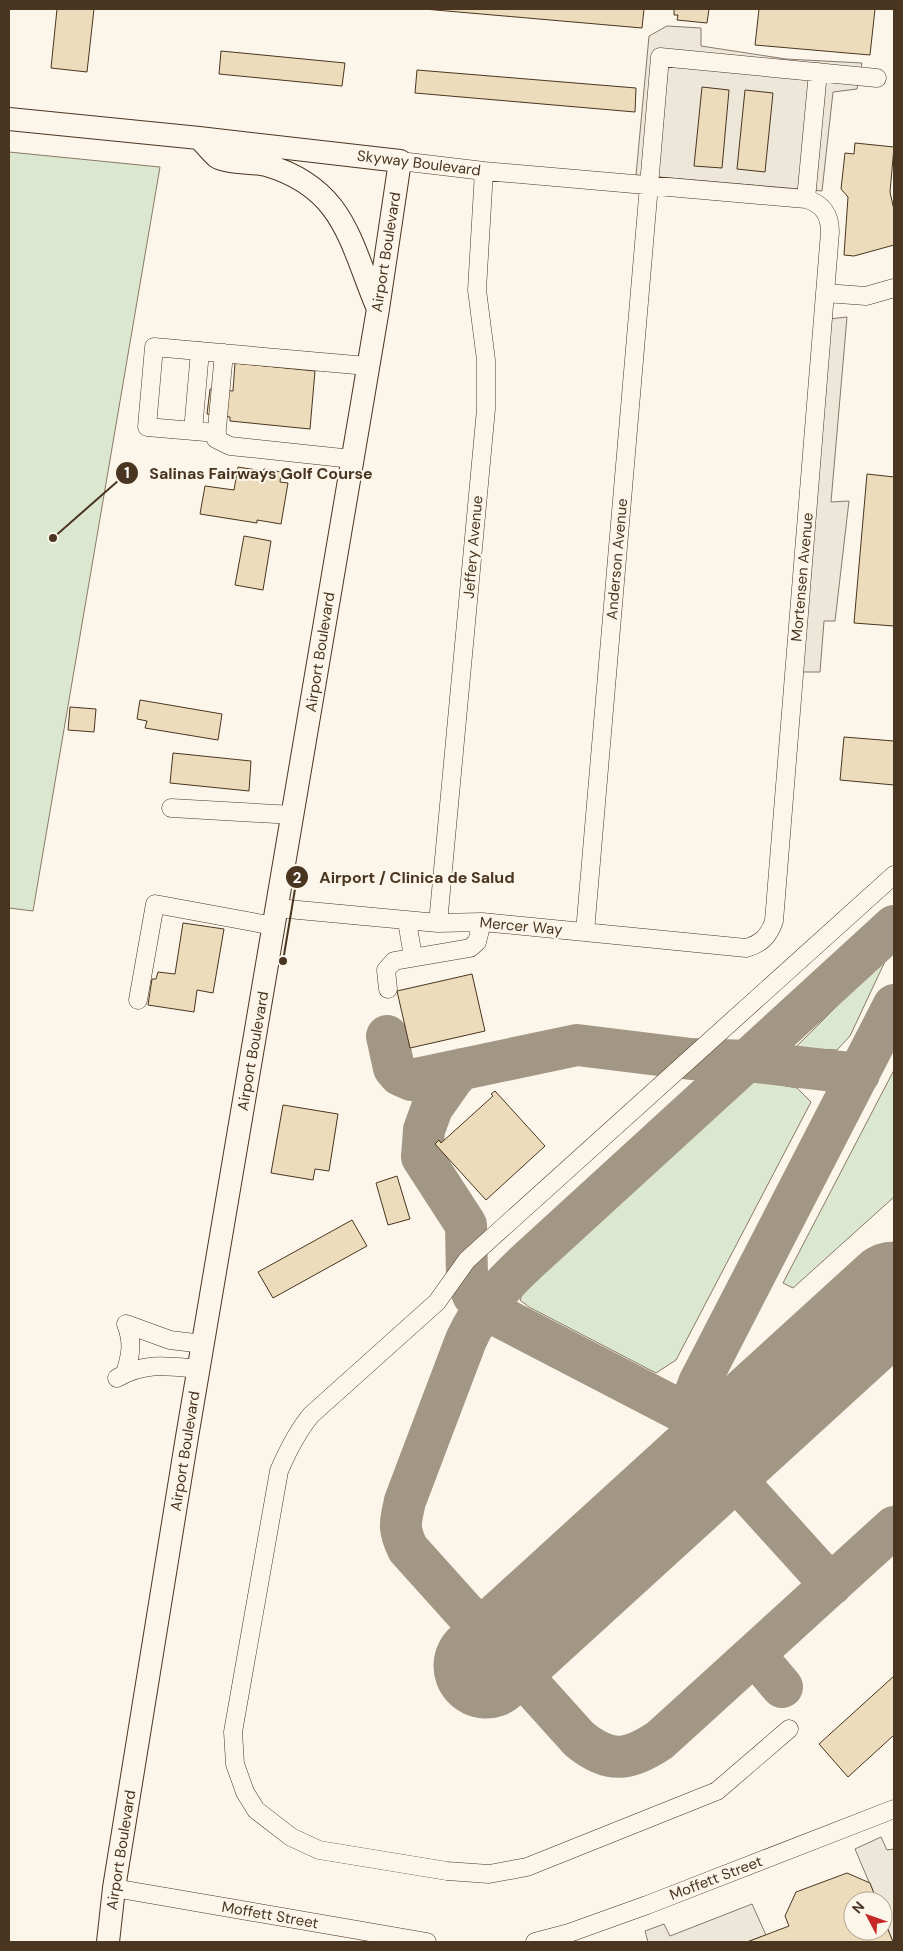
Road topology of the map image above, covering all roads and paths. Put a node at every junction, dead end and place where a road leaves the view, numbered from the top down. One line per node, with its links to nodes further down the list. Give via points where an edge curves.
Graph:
1 (818, 72): 2 (street); 7 (street, Anderson Avenue, via 660,57); 8 (street)
2 (877, 78)
3 (9, 120): 4 (main road, Skyway Boulevard)
4 (199, 138): 5 (main road, Skyway Boulevard); 12 (main road, via 219,158 264,164 285,171 328,201 353,240)
5 (400, 161): 6 (street, Skyway Boulevard); 12 (main road, Airport Boulevard)
6 (484, 171): 7 (street, Skyway Boulevard); 25 (street, Jeffery Avenue, via 477,290 486,360 486,409)
7 (649, 186): 8 (street, Skyway Boulevard); 26 (street, Anderson Avenue)
8 (806, 199): 9 (street, Skyway Boulevard)
9 (826, 212): 11 (street, Mortensen Avenue, via 830,223)
10 (894, 288): 11 (street, via 866,296)
11 (826, 293): 27 (street, Mortensen Avenue, via 774,921)
12 (378, 309): 15 (main road, Airport Boulevard)
13 (200, 351): 14 (street); 16 (street); 16 (street, via 154,346 147,427)
14 (224, 353): 15 (street); 17 (street)
15 (367, 366): 18 (main road, Airport Boulevard)
16 (193, 431): 17 (street)
17 (217, 433): 18 (street, via 216,439 230,446)
18 (352, 459): 20 (main road, Airport Boulevard)
19 (171, 808): 20 (street)
20 (292, 815): 22 (main road, Airport Boulevard)
21 (894, 875): 33 (street, via 467,1260 437,1302 300,1428 279,1471 233,1732 235,1764 245,1792 256,1810 292,1837 319,1850 447,1871 488,1874 527,1867 717,1791)
22 (276, 917): 23 (street, Mercer Way); 30 (street, Mercer Way, via 155,904); 31 (main road, Airport Boulevard)
23 (406, 921): 25 (street, Mercer Way); 28 (street)
24 (482, 922): 25 (street, Mercer Way); 26 (street, Mercer Way); 28 (street, via 479,939 470,948)
25 (438, 923)
26 (585, 932): 27 (street, Mercer Way, via 746,948)
27 (763, 940)
28 (413, 957): 29 (street, via 394,961 388,966)
29 (388, 989)
30 (138, 1000)
31 (202, 1344): 32 (main road, Airport Boulevard); 32 (street, via 170,1340 126,1324 132,1349 121,1375 145,1366)
32 (198, 1370): 35 (main road, Airport Boulevard)
33 (789, 1729)
34 (894, 1809): 38 (street, Moffett Street, via 647,1905)
35 (114, 1888): 36 (main road, Airport Boulevard); 37 (street, Moffett Street)
36 (108, 1942)
37 (427, 1942)
38 (535, 1942)

